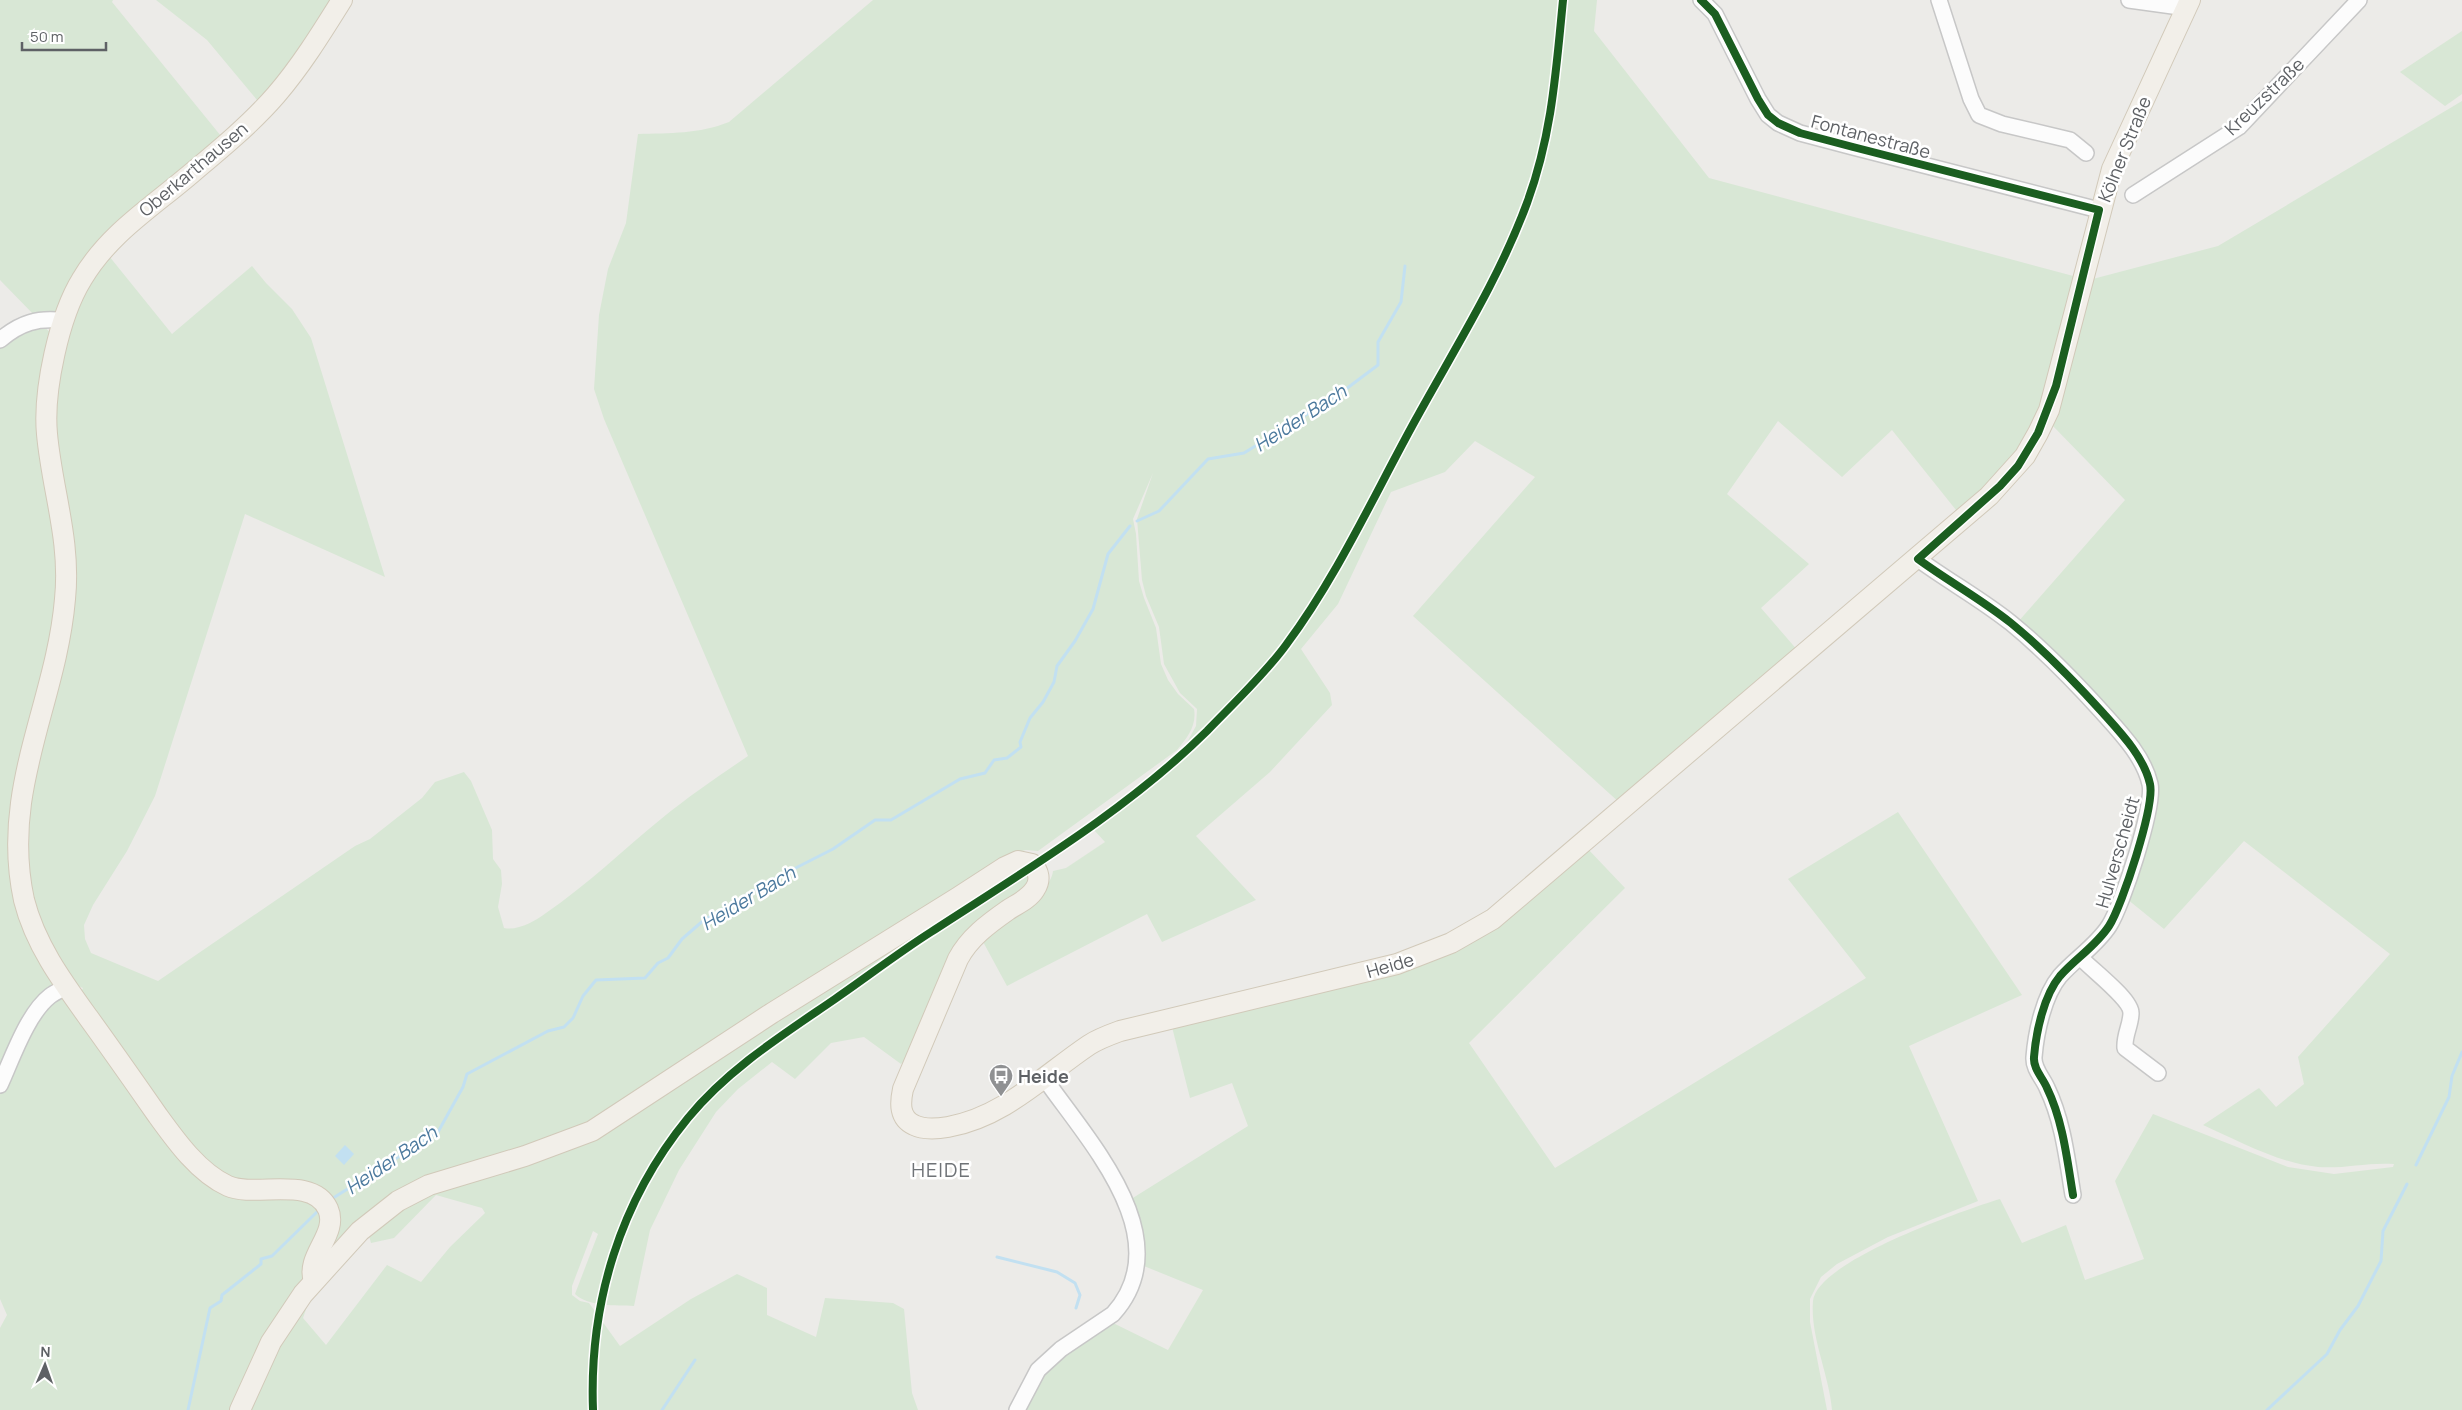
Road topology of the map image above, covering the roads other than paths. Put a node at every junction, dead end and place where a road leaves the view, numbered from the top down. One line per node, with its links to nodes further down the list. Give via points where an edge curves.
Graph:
1 (342, 0): 10 (main road, Oberkarthausen, via 276,95 102,249 80,281)
2 (1701, 0): 9 (street, Fontanestraße, via 1715,14 1758,99 1768,115 1778,123 1800,133)
3 (1939, 0): 7 (street, via 1973,104 1982,118 2070,140)
4 (2129, 0): 6 (street)
5 (2359, 0): 8 (street, Kreuzstraße, via 2239,127)
6 (2189, 4): 9 (main road, Kölner Straße, via 2125,136)
7 (2086, 153)
8 (2133, 195)
9 (2099, 210): 12 (main road, Kölner Straße, via 2049,410 2032,445 2000,486)
10 (65, 321): 11 (street, via 45,319 24,323); 14 (main road, Oberkarthausen, via 51,372 47,433 62,513 66,596 59,647 24,772 17,834 19,876 30,921)
11 (0, 340)
12 (1918, 559): 13 (street, Hulverscheidt, via 1984,603 2041,649 2124,736 2144,770 2150,785 2150,801 2123,894 2109,926); 16 (main road, Heide, via 1529,890 1480,928 1397,964 1120,1031 1091,1044)
13 (2081, 958): 15 (street, via 2126,1000 2131,1010 2125,1048); 18 (street, Hulverscheidt, via 2060,976 2044,1004 2034,1059 2052,1101 2065,1147)
14 (67, 986): 17 (street, via 50,996 30,1021); 19 (main road, Oberkarthausen, via 173,1137 200,1165 233,1188 299,1190 309,1193 324,1205 329,1214 329,1225 312,1267)
15 (2158, 1073)
16 (1046, 1078): 19 (main road, Heide, via 997,1110 936,1129 920,1128 907,1121 901,1107 903,1089 963,949 970,940 1036,889 1039,877 1032,864 1018,861 1004,866 592,1131 418,1189 360,1231); 21 (street, via 1127,1201 1136,1243 1136,1269 1134,1281 1120,1306 1038,1370)
17 (0, 1084)
18 (2073, 1194)
19 (314, 1281): 20 (main road, via 270,1342)
20 (240, 1410)
21 (1017, 1410)

